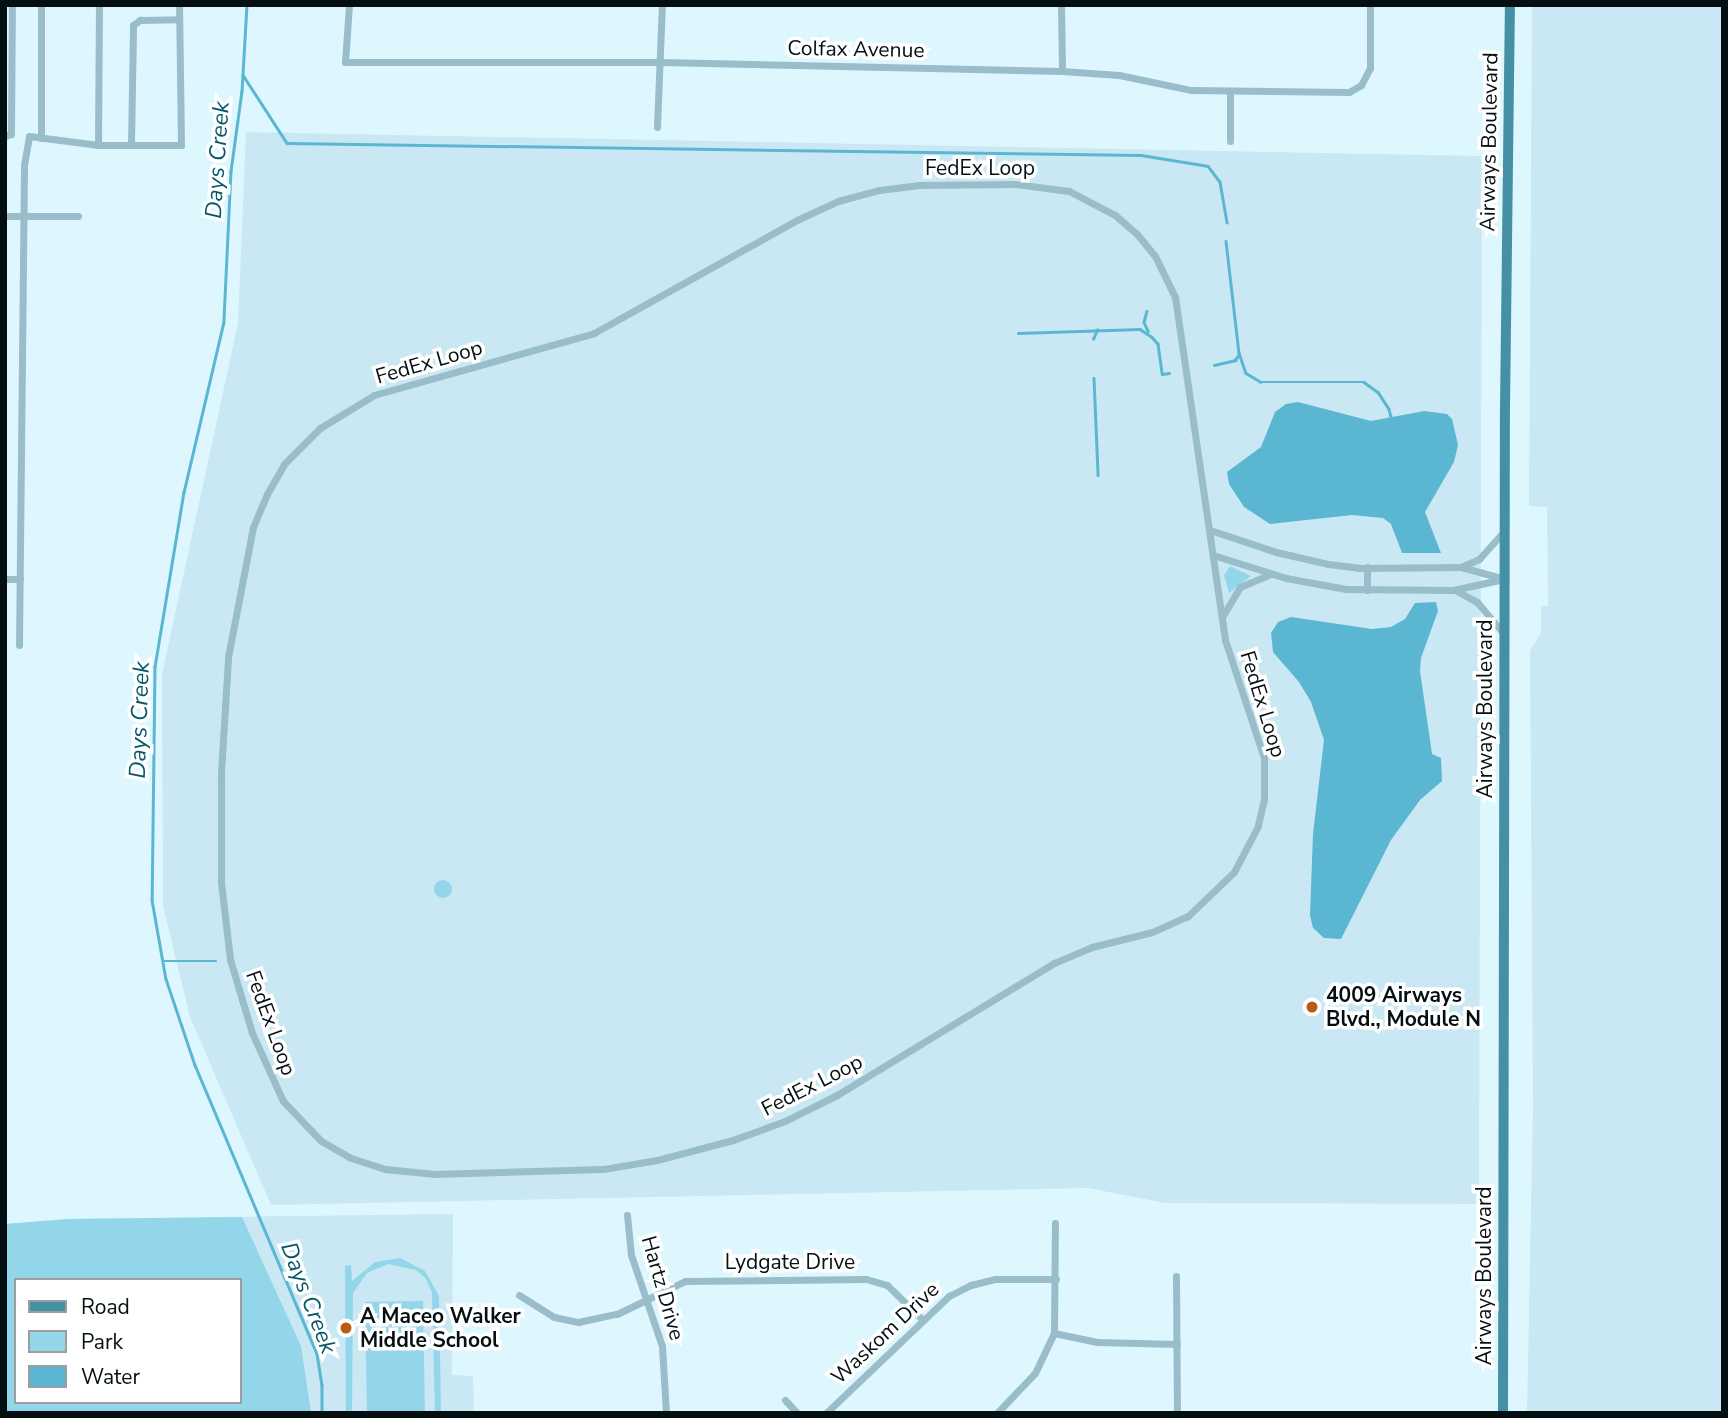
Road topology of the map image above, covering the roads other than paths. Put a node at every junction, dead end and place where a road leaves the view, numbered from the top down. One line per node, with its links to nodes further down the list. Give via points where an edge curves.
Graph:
1 (12, 5): 15 (street)
2 (41, 5): 16 (street)
3 (99, 5): 19 (street)
4 (179, 5): 10 (street)
5 (349, 5): 11 (street, Colfax Avenue, via 345,62)
6 (662, 5): 11 (street)
7 (1061, 5): 12 (street)
8 (1370, 5): 13 (street, Colfax Avenue, via 1370,68 1362,85 1349,92)
9 (1510, 5): 24 (main road, Airways Boulevard)
10 (179, 19): 18 (street, via 140,20 131,32); 18 (street, via 181,145)
11 (660, 62): 12 (street, Colfax Avenue); 14 (street)
12 (1062, 71): 13 (street, Colfax Avenue, via 1119,75 1191,90)
13 (1230, 91): 17 (street)
14 (657, 127)
15 (8, 135)
16 (41, 138): 19 (street); 21 (street, via 29,136)
17 (1230, 141)
18 (131, 144): 19 (street)
19 (98, 145)
20 (5, 216): 21 (street)
21 (24, 216): 22 (street); 30 (street)
22 (78, 216)
23 (1210, 530): 25 (street, FedEx Loop); 27 (street, via 1307,560); 34 (street, FedEx Loop, via 1178,307 1163,269 1138,234 1115,215 1086,197 1034,185 918,185 838,201 594,333 390,389 346,410 295,453 267,494 248,545 226,676 221,773 224,920 242,1004 274,1084 291,1112 321,1141 365,1163 406,1172 558,1172 636,1164 733,1140 806,1111 1054,963 1092,947 1165,928 1188,916 1234,872 1258,826 1265,770)
24 (1505, 530): 26 (street, via 1479,559); 31 (main road, Airways Boulevard)
25 (1213, 555): 28 (street); 34 (street, FedEx Loop)
26 (1461, 567): 27 (street); 31 (street)
27 (1367, 568): 32 (street)
28 (1272, 573): 32 (street, via 1317,585); 34 (street, via 1240,587)
29 (5, 579): 30 (street)
30 (20, 579): 36 (street)
31 (1505, 579): 33 (street); 35 (main road, Airways Boulevard)
32 (1367, 590): 33 (street)
33 (1453, 590): 35 (street, via 1477,602)
34 (1222, 617)
35 (1504, 635): 52 (main road, Airways Boulevard)
36 (19, 645)
37 (628, 1215): 42 (street, Hartz Drive, via 631,1255)
38 (1055, 1223): 40 (street)
39 (1176, 1276): 45 (street)
40 (1056, 1279): 43 (street, Waskom Drive, via 995,1279 971,1285 949,1296); 44 (street)
41 (519, 1296): 42 (street, Lydgate Drive, via 554,1317 578,1322 607,1317)
42 (647, 1300): 43 (street, Lydgate Drive, via 668,1287 694,1280 866,1279 887,1285); 47 (street, Hartz Drive, via 663,1346)
43 (922, 1319): 49 (street, Waskom Drive)
44 (1054, 1333): 45 (street, via 1097,1342); 50 (street, via 1035,1373)
45 (1177, 1343): 51 (street)
46 (785, 1400): 48 (street)
47 (666, 1413)
48 (797, 1413)
49 (826, 1413)
50 (997, 1413)
51 (1177, 1413)
52 (1503, 1413)

